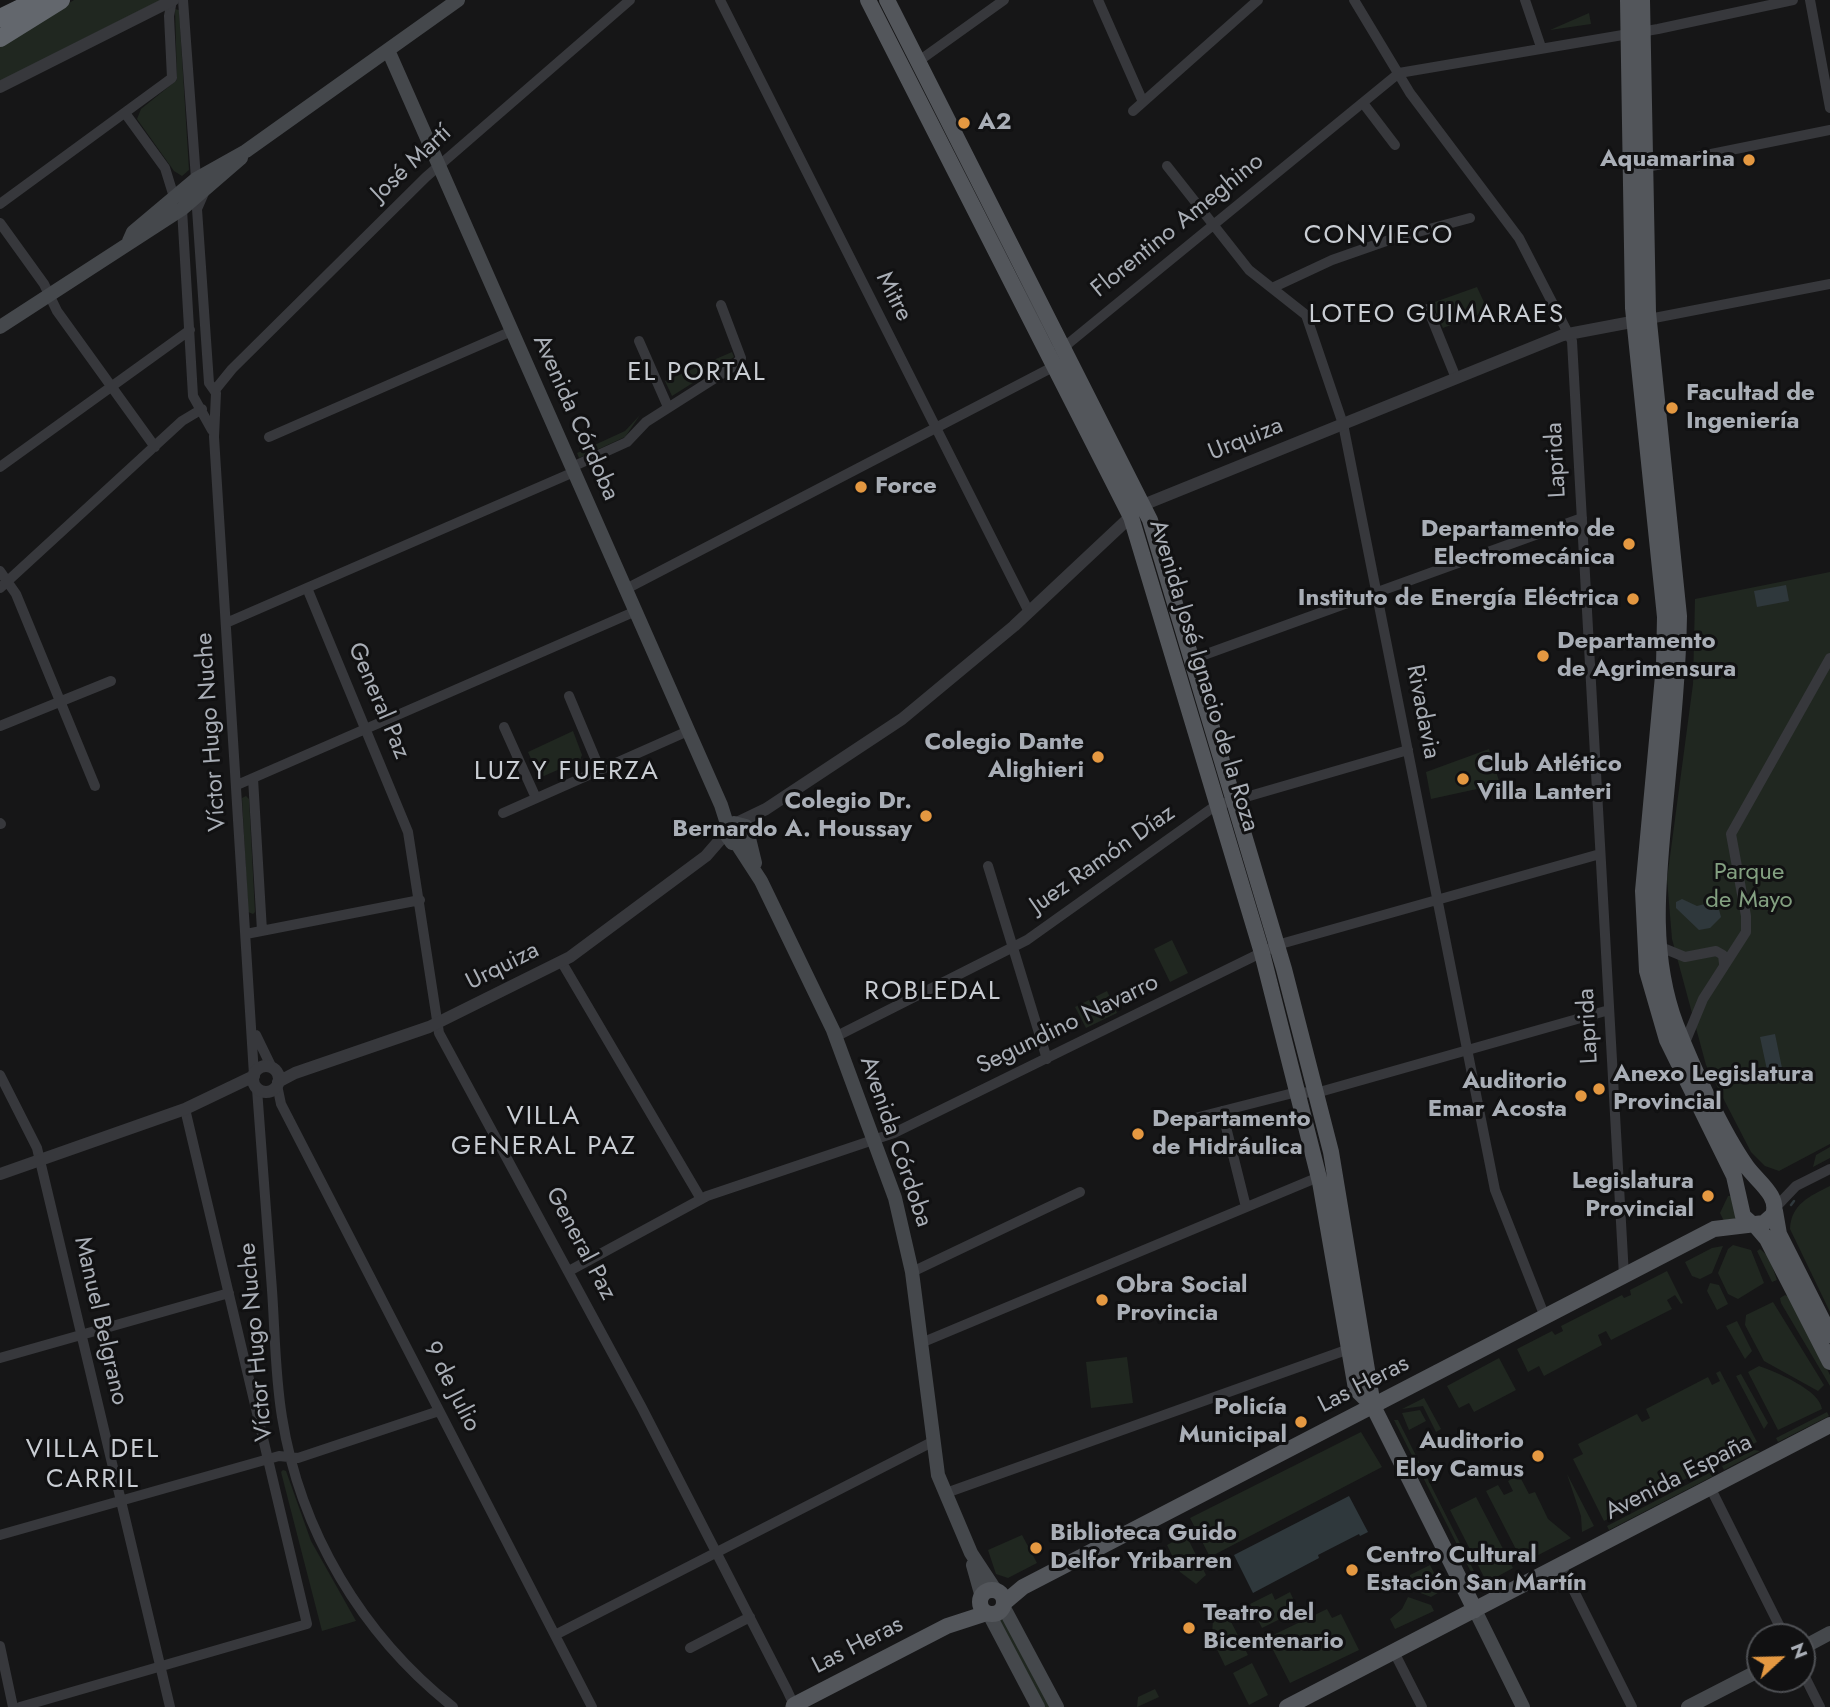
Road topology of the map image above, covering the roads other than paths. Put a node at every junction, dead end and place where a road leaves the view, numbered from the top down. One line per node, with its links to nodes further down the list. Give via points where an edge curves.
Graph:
1 (37, 0): 19 (highway)
2 (61, 0): 21 (highway)
3 (172, 0): 26 (street); 31 (street, via 172,78)
4 (183, 0): 37 (street, Víctor Hugo Nuche)
5 (458, 0): 23 (main road)
6 (630, 0): 35 (street, José Martí)
7 (720, 0): 62 (street, Mitre)
8 (868, 0): 24 (main road, Avenida José Ignacio de la Roza)
9 (887, 0): 24 (main road, Avenida José Ignacio de la Roza)
10 (1004, 0): 24 (street)
11 (1098, 0): 27 (street)
12 (1258, 0): 27 (street)
13 (1354, 0): 25 (street, Laprida)
14 (1525, 0): 22 (street)
15 (1628, 0): 20 (main road)
16 (1642, 0): 20 (main road)
17 (1793, 0): 20 (street)
18 (1810, 0): 29 (street)
19 (0, 18)
20 (1636, 31): 22 (street); 36 (main road)
21 (0, 38)
22 (1541, 47): 25 (street)
23 (388, 50): 35 (main road, Avenida Córdoba); 37 (main road)
24 (911, 66): 53 (main road, Avenida José Ignacio de la Roza); 54 (main road, Avenida José Ignacio de la Roza)
25 (1398, 73): 28 (street, Florentino Ameghino); 51 (street, Laprida, via 1519,238)
26 (0, 87)
27 (1143, 102): 30 (street)
28 (1363, 103): 33 (street); 41 (street, Florentino Ameghino)
29 (1830, 108)
30 (1133, 111)
31 (125, 113): 37 (street); 38 (street)
32 (1830, 130): 36 (street)
33 (1395, 145)
34 (1167, 166): 41 (street, Rivadavia)
35 (439, 167): 50 (main road, Avenida Córdoba); 58 (street, José Martí)
36 (1638, 169): 47 (main road)
37 (189, 196): 44 (main road, via 139,238); 49 (street); 58 (street, Víctor Hugo Nuche)
38 (0, 204)
39 (1470, 218): 43 (street, via 1332,260)
40 (0, 223): 44 (street)
41 (1213, 225): 43 (street, Rivadavia, via 1249,270); 53 (street, Florentino Ameghino)
42 (1830, 284): 47 (street, Urquiza)
43 (1272, 288): 61 (street, Rivadavia, via 1308,319)
44 (48, 293): 48 (main road); 56 (street)
45 (721, 305): 60 (street, via 741,358)
46 (1427, 309): 55 (street)
47 (1642, 320): 51 (street, Urquiza); 104 (main road, via 1679,615 1657,889); 133 (main road, via 1665,617 1643,891 1645,960 1663,1029 1732,1172)
48 (0, 327)
49 (190, 330): 56 (street); 57 (street)
50 (512, 331): 64 (street); 67 (main road, Avenida Córdoba)
51 (1568, 334): 55 (street, Urquiza); 69 (street, Laprida)
52 (639, 341): 60 (street)
53 (1064, 349): 54 (street, Florentino Ameghino); 68 (main road, Avenida José Ignacio de la Roza)
54 (1053, 364): 62 (street, Florentino Ameghino); 68 (main road, Avenida José Ignacio de la Roza)
55 (1456, 378): 61 (street, Urquiza)
56 (111, 387): 65 (street); 66 (street)
57 (195, 389): 58 (street, via 202,383); 59 (street)
58 (212, 389): 59 (street); 63 (street, Víctor Hugo Nuche)
59 (200, 407): 63 (street, Víctor Hugo Nuche); 65 (street)
60 (668, 407): 67 (street, via 627,442)
61 (1343, 424): 68 (street, Urquiza); 74 (street, Rivadavia)
62 (935, 426): 73 (street, Florentino Ameghino); 76 (street, Mitre)
63 (214, 437): 77 (street, Víctor Hugo Nuche)
64 (269, 437)
65 (155, 447): 71 (street)
66 (0, 467)
67 (573, 470): 72 (street); 73 (main road, Avenida Córdoba)
68 (1137, 511): 76 (street, Urquiza); 79 (main road, Avenida José Ignacio de la Roza); 79 (main road, Avenida José Ignacio de la Roza, via 1156,565 1168,580)
69 (1581, 518): 74 (street); 96 (street, Laprida)
70 (0, 571): 71 (street)
71 (4, 585): 82 (street, via 16,594)
72 (307, 588): 77 (street); 85 (street, General Paz)
73 (626, 589): 75 (main road, Avenida Córdoba)
74 (1377, 592): 79 (street); 87 (street, Rivadavia)
75 (636, 611): 85 (street); 86 (main road, Avenida Córdoba)
76 (1029, 612): 95 (street, Urquiza, via 893,726)
77 (226, 624): 90 (street, Víctor Hugo Nuche)
78 (1830, 659): 108 (street, via 1731,834 1746,924 1742,939)
79 (1184, 662): 93 (main road, Avenida José Ignacio de la Roza)
80 (111, 681): 82 (street)
81 (569, 696): 88 (street)
82 (60, 701): 83 (street); 91 (street)
83 (0, 726)
84 (504, 727): 92 (street)
85 (365, 729): 89 (street); 99 (street, General Paz, via 408,832)
86 (688, 731): 88 (street); 95 (main road, Avenida Córdoba)
87 (1408, 750): 93 (street, Juez Ramón Díaz); 100 (street, Rivadavia)
88 (600, 769): 92 (street)
89 (253, 778): 90 (street); 101 (street, Víctor Hugo Nuche)
90 (237, 785): 102 (street, Víctor Hugo Nuche)
91 (95, 786)
92 (536, 798): 94 (street)
93 (1226, 803): 98 (main road, Avenida José Ignacio de la Roza); 103 (main road, Avenida José Ignacio de la Roza, via 1252,862); 105 (street, Juez Ramón Díaz)
94 (503, 813)
95 (737, 833): 107 (street, Urquiza); 112 (main road, Avenida Córdoba)
96 (1600, 854): 100 (street, Segundino Navarro); 109 (street, Laprida)
97 (988, 866): 105 (street)
98 (1242, 886): 103 (main road, via 1264,931); 106 (main road, Avenida José Ignacio de la Roza)
99 (420, 900): 101 (street); 110 (street, General Paz)
100 (1438, 900): 103 (street, Segundino Navarro); 114 (street, Rivadavia)
101 (262, 931): 102 (street)
102 (246, 934): 111 (street, Víctor Hugo Nuche)
103 (1277, 945): 106 (street, Segundino Navarro); 120 (main road, Avenida José Ignacio de la Roza)
104 (1658, 946): 108 (street, via 1685,957 1716,951 1723,955); 113 (main road, via 1669,1004)
105 (1013, 947): 112 (street, Juez Ramón Díaz); 115 (street)
106 (1262, 953): 115 (street, Segundino Navarro); 119 (main road, Avenida José Ignacio de la Roza)
107 (561, 961): 110 (street, Urquiza); 132 (street)
108 (1724, 964): 113 (street)
109 (1609, 1010): 114 (street); 139 (street, Laprida)
110 (437, 1023): 117 (street, Urquiza); 137 (street, General Paz)
111 (252, 1025): 117 (street, Víctor Hugo Nuche); 118 (street, Víctor Hugo Nuche)
112 (835, 1037): 124 (main road, Avenida Córdoba)
113 (1684, 1045): 134 (main road, via 1745,1165)
114 (1467, 1051): 120 (street); 141 (street, Rivadavia, via 1495,1190)
115 (1047, 1059): 124 (street, Segundino Navarro)
116 (0, 1075): 126 (street, Manuel Belgrano)
117 (276, 1077): 118 (street, via 270,1091); 118 (street, via 262,1067); 149 (street, 9 de Julio, via 281,1104)
118 (256, 1082): 121 (street); 152 (street, Víctor Hugo Nuche, via 281,1413)
119 (1297, 1092): 120 (street); 122 (street); 125 (main road, via 1312,1108); 130 (main road, Avenida José Ignacio de la Roza)
120 (1316, 1093): 125 (main road, Avenida José Ignacio de la Roza)
121 (186, 1109): 126 (street); 140 (street)
122 (1222, 1111): 123 (street); 135 (street)
123 (1191, 1119)
124 (873, 1140): 132 (street, Segundino Navarro); 138 (main road, Avenida Córdoba, via 895,1198)
125 (1331, 1152): 128 (main road, Avenida José Ignacio de la Roza)
126 (40, 1160): 129 (street); 142 (street, Manuel Belgrano)
127 (1830, 1169): 134 (street)
128 (1334, 1170): 130 (street); 148 (main road, Avenida José Ignacio de la Roza)
129 (0, 1174)
130 (1318, 1177): 135 (street); 145 (main road, Avenida José Ignacio de la Roza)
131 (1080, 1192): 138 (street)
132 (701, 1199): 137 (street, Segundino Navarro)
133 (1740, 1204): 134 (main road, via 1751,1190); 136 (main road, via 1743,1216)
134 (1773, 1204): 136 (main road, via 1770,1220); 143 (main road, via 1779,1234)
135 (1246, 1207): 144 (street)
136 (1753, 1224): 139 (main road, Las Heras, via 1714,1228); 147 (main road, via 1768,1242)
137 (569, 1271): 158 (street, General Paz)
138 (912, 1272): 144 (main road, Avenida Córdoba)
139 (1624, 1276): 141 (main road, Las Heras)
140 (229, 1293): 142 (street); 153 (street)
141 (1545, 1317): 148 (main road, Las Heras)
142 (81, 1335): 146 (street); 156 (street, Manuel Belgrano)
143 (1830, 1335)
144 (921, 1343): 151 (main road, Avenida Córdoba)
145 (1349, 1349): 148 (main road, Avenida José Ignacio de la Roza, via 1356,1389); 155 (street)
146 (0, 1358)
147 (1830, 1362)
148 (1373, 1406): 160 (main road, Las Heras); 161 (main road, Avenida José Ignacio de la Roza)
149 (439, 1412): 152 (street); 164 (street, 9 de Julio)
150 (1830, 1425): 154 (main road, Avenida España)
151 (934, 1441): 155 (main road, Avenida Córdoba, via 938,1475); 158 (street)
152 (290, 1457): 153 (street); 174 (street, Víctor Hugo Nuche, via 312,1522 346,1589 392,1650)
153 (269, 1459): 156 (street); 168 (street, via 307,1624)
154 (1710, 1487): 159 (main road, Avenida España); 163 (street)
155 (946, 1493): 160 (main road, Avenida Córdoba)
156 (121, 1501): 157 (street); 168 (street, Manuel Belgrano)
157 (0, 1535)
158 (716, 1552): 162 (street, General Paz); 164 (street)
159 (1561, 1565): 161 (main road, Avenida España); 181 (street)
160 (994, 1604): 170 (main road, Las Heras); 176 (main road, Avenida Córdoba); 177 (main road, Avenida Córdoba)
161 (1475, 1610): 167 (main road, Avenida España); 180 (main road, Avenida José Ignacio de la Roza)
162 (750, 1617): 166 (street); 170 (street, General Paz)
163 (1778, 1623)
164 (555, 1635): 175 (street, 9 de Julio)
165 (0, 1646): 171 (street)
166 (690, 1648)
167 (1394, 1652): 178 (main road, Avenida España); 179 (street)
168 (160, 1667): 172 (street); 173 (street, Manuel Belgrano)
169 (1746, 1677): 182 (main road)
170 (793, 1706)
171 (13, 1707)
172 (20, 1707)
173 (170, 1707)
174 (453, 1707)
175 (592, 1707)
176 (1038, 1707)
177 (1057, 1707)
178 (1287, 1707)
179 (1422, 1707)
180 (1523, 1707)
181 (1632, 1707)
182 (1688, 1707)

